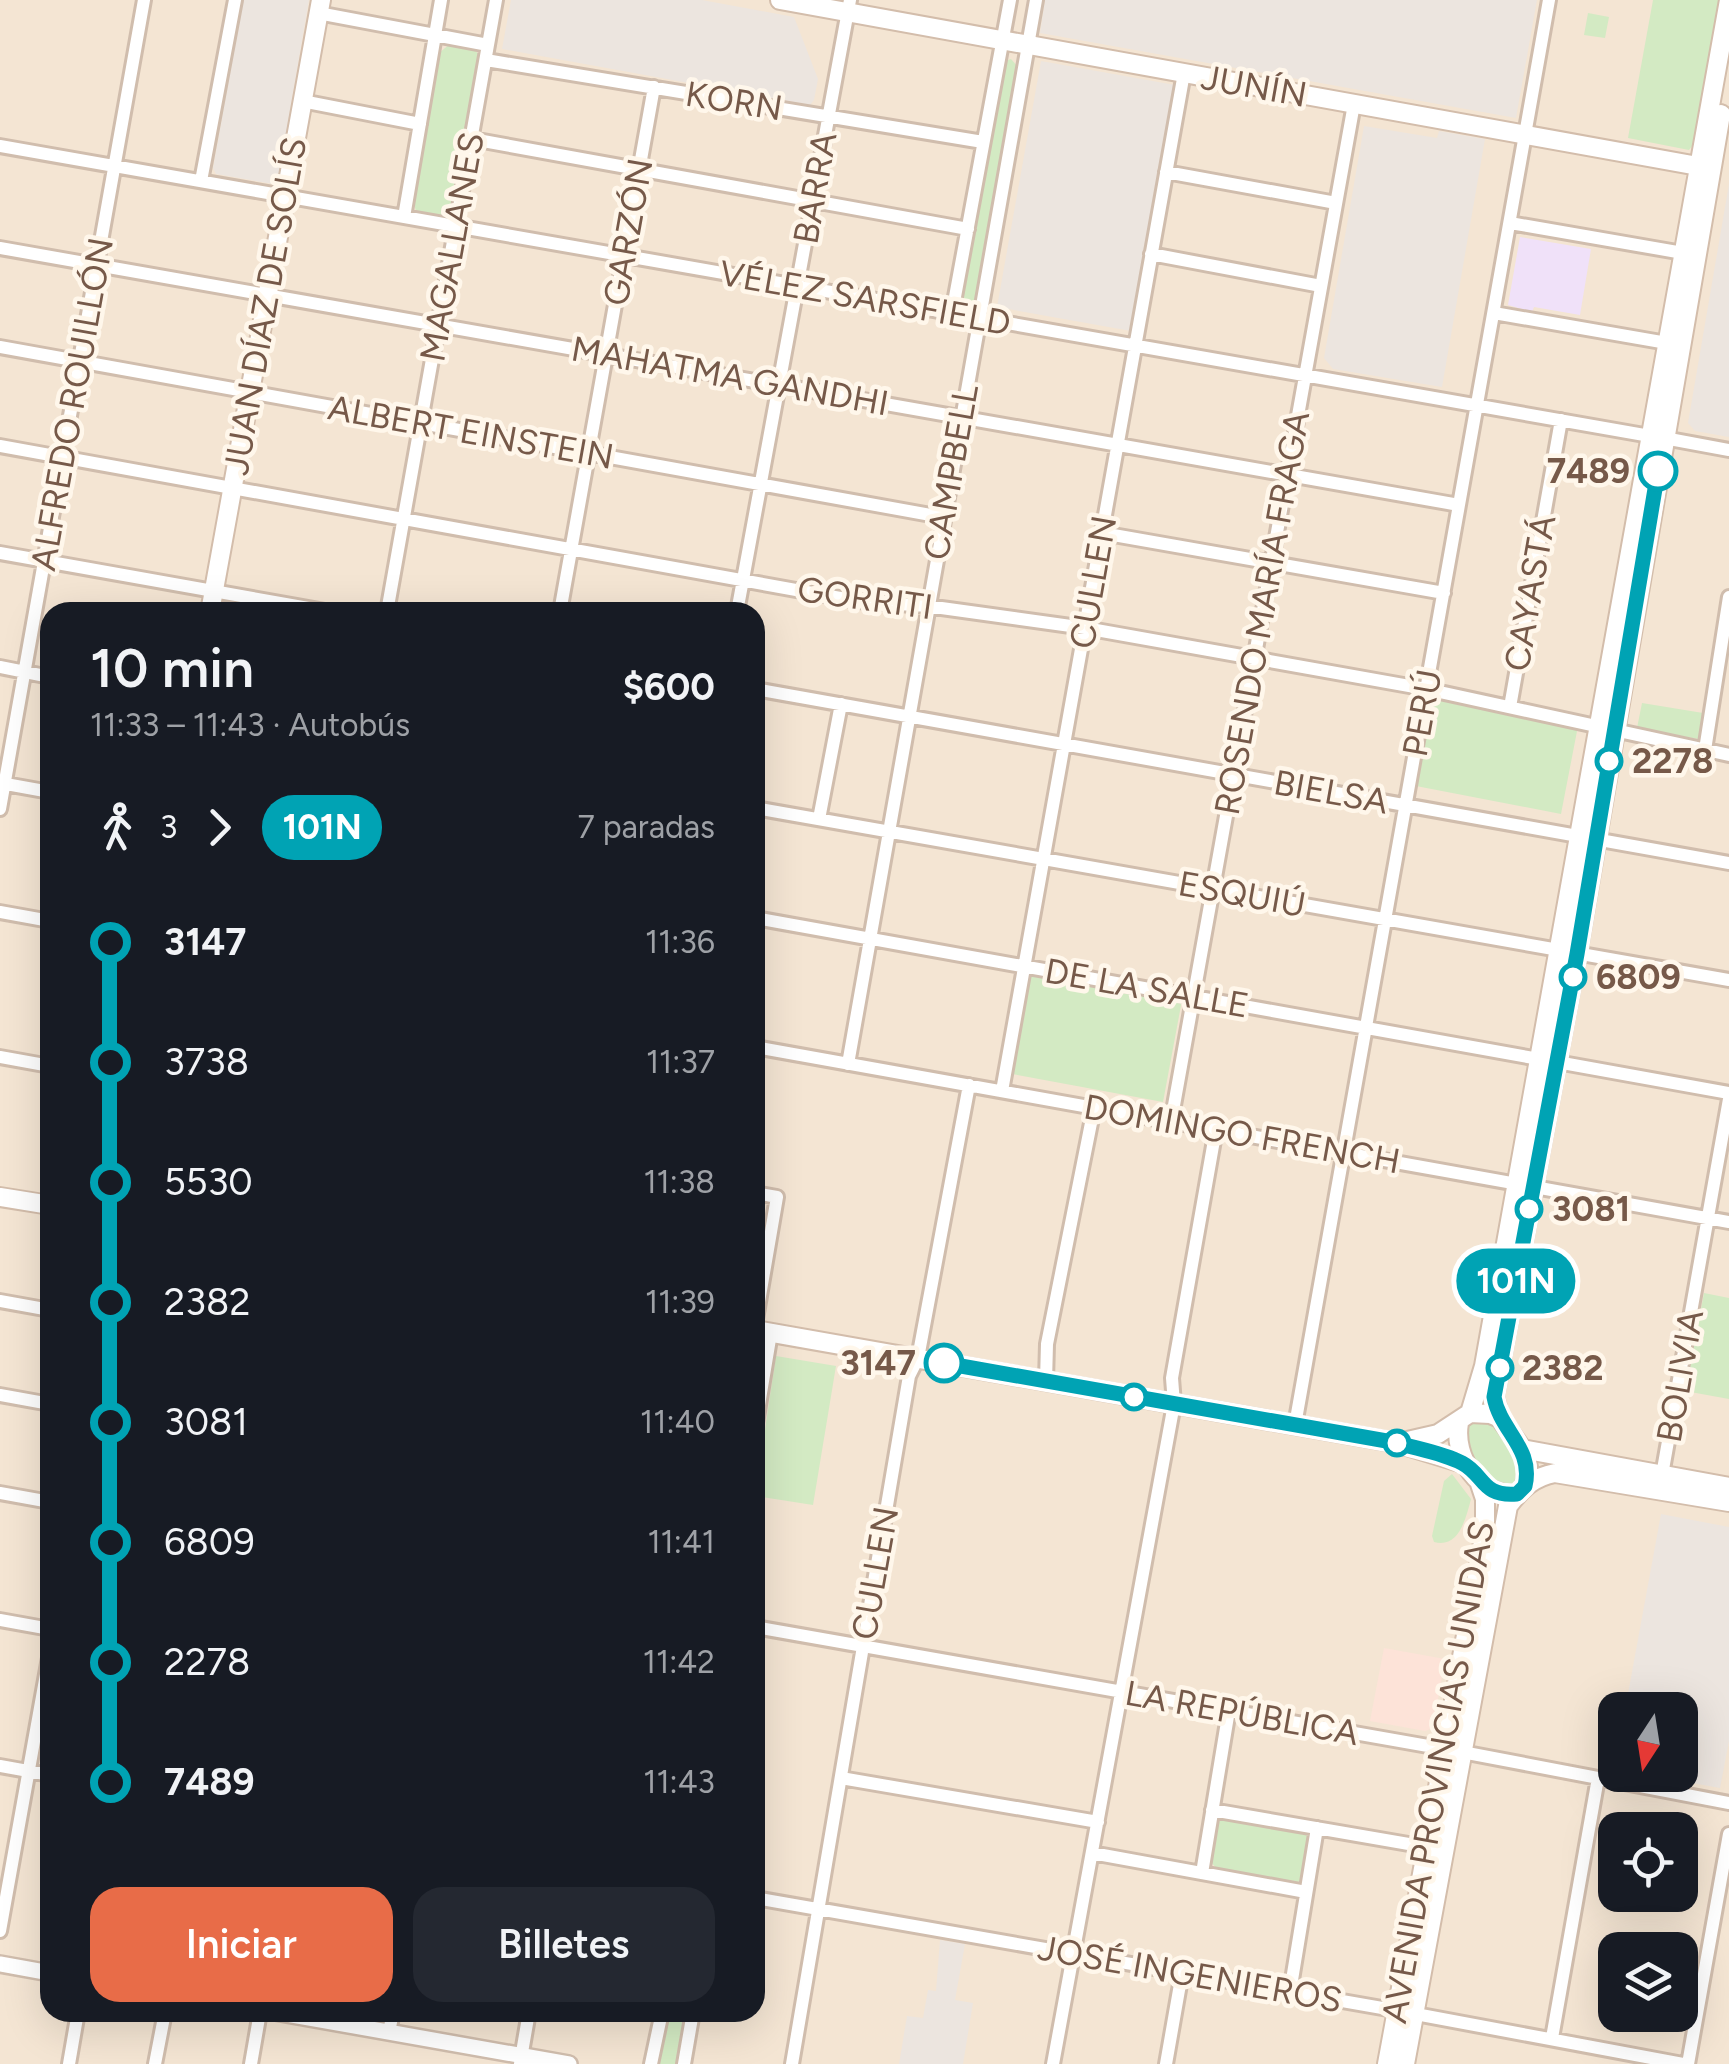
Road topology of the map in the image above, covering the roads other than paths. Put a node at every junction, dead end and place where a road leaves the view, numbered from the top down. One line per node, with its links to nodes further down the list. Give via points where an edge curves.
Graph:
1 (144, 0): 27 (street, ALFREDO ROUILLÓN)
2 (235, 0): 31 (street)
3 (441, 0): 12 (street)
4 (496, 0): 15 (street, MAGALLANES)
5 (780, 0): 10 (main road, JUNÍN)
6 (1010, 0): 13 (street)
7 (1036, 0): 14 (street, CAMPBELL)
8 (1549, 0): 23 (street, PERÚ)
9 (1728, 0): 28 (main road)
10 (849, 6): 13 (main road, JUNÍN); 21 (street, BARRA)
11 (320, 7): 12 (street, KORN); 19 (main road, JUAN DÍAZ DE SOLÍS)
12 (435, 35): 15 (street, KORN); 22 (street)
13 (1003, 40): 14 (main road, JUNÍN); 25 (street)
14 (1028, 45): 17 (main road, JUNÍN); 49 (street, CAMPBELL)
15 (487, 52): 18 (street, KORN); 24 (street, MAGALLANES)
16 (1729, 66): 28 (main road)
17 (1184, 73): 20 (main road, JUNÍN); 30 (street, CULLEN)
18 (654, 88): 21 (street, KORN); 29 (street, GARZÓN)
19 (302, 101): 22 (street); 32 (main road, JUAN DÍAZ DE SOLÍS)
20 (1354, 104): 23 (main road, JUNÍN); 34 (street, ROSENDO MARÍA FRAGA)
21 (829, 116): 25 (street, KORN); 33 (street, BARRA)
22 (420, 124): 35 (street)
23 (1526, 135): 28 (main road, JUNÍN); 36 (street, PERÚ)
24 (472, 139): 29 (street); 37 (street, MAGALLANES)
25 (983, 142): 38 (street)
26 (0, 146): 27 (street, VÉLEZ SARSFIELD)
27 (114, 166): 31 (street, VÉLEZ SARSFIELD); 43 (street, ALFREDO ROUILLÓN)
28 (1713, 169): 41 (main road); 63 (main road)
29 (639, 170): 33 (street); 42 (street, GARZÓN)
30 (1166, 172): 34 (street); 40 (street, CULLEN)
31 (200, 181): 32 (street, VÉLEZ SARSFIELD)
32 (286, 196): 35 (street, VÉLEZ SARSFIELD); 46 (main road, JUAN DÍAZ DE SOLÍS)
33 (813, 201): 38 (street); 44 (street, BARRA)
34 (1336, 203): 45 (street, ROSENDO MARÍA FRAGA)
35 (404, 217): 37 (street, VÉLEZ SARSFIELD)
36 (1510, 223): 41 (street); 47 (street, PERÚ)
37 (456, 226): 42 (street, VÉLEZ SARSFIELD); 50 (street, MAGALLANES)
38 (968, 229): 48 (street)
39 (0, 248): 43 (street, MAHATMA GANDHI)
40 (1152, 254): 45 (street); 52 (street, CULLEN)
41 (1683, 254): 51 (main road)
42 (624, 256): 44 (street, VÉLEZ SARSFIELD); 54 (street, GARZÓN)
43 (97, 265): 46 (street, MAHATMA GANDHI); 55 (street, ALFREDO ROUILLÓN)
44 (797, 286): 48 (street, VÉLEZ SARSFIELD); 57 (street, BARRA)
45 (1322, 286): 56 (street, ROSENDO MARÍA FRAGA)
46 (268, 295): 50 (street, MAHATMA GANDHI); 58 (main road, JUAN DÍAZ DE SOLÍS)
47 (1494, 313): 51 (street); 59 (street, PERÚ)
48 (952, 314): 49 (street, VÉLEZ SARSFIELD)
49 (979, 318): 52 (street, VÉLEZ SARSFIELD); 60 (street, CAMPBELL)
50 (438, 325): 54 (street, MAHATMA GANDHI); 62 (street, MAGALLANES)
51 (1667, 343): 63 (main road)
52 (1135, 346): 56 (street, VÉLEZ SARSFIELD); 64 (street, CULLEN)
53 (0, 348): 55 (street, ALBERT EINSTEIN)
54 (606, 354): 57 (street, MAHATMA GANDHI); 67 (street, GARZÓN)
55 (80, 362): 58 (street, ALBERT EINSTEIN); 68 (street, ALFREDO ROUILLÓN)
56 (1305, 376): 59 (street, VÉLEZ SARSFIELD); 69 (street, ROSENDO MARÍA FRAGA)
57 (779, 385): 60 (street, MAHATMA GANDHI); 70 (street, BARRA)
58 (250, 392): 62 (street, ALBERT EINSTEIN); 71 (main road, JUAN DÍAZ DE SOLÍS)
59 (1477, 406): 61 (street, VÉLEZ SARSFIELD); 72 (street, PERÚ)
60 (961, 417): 64 (street, MAHATMA GANDHI); 73 (street, CAMPBELL)
61 (1561, 420): 63 (street, VÉLEZ SARSFIELD); 98 (street, CAYASTÁ)
62 (421, 423): 67 (street, ALBERT EINSTEIN); 74 (street, MAGALLANES)
63 (1657, 437): 66 (street, VÉLEZ SARSFIELD); 100 (main road)
64 (1118, 445): 69 (street, MAHATMA GANDHI); 75 (street, CULLEN)
65 (0, 446): 68 (street, GORRITI)
66 (1729, 450)
67 (588, 453): 70 (street, ALBERT EINSTEIN); 76 (street, GARZÓN)
68 (62, 457): 71 (street, GORRITI); 78 (street, ALFREDO ROUILLÓN)
69 (1288, 474): 72 (street, MAHATMA GANDHI); 79 (street, ROSENDO MARÍA FRAGA)
70 (761, 484): 73 (street, ALBERT EINSTEIN); 80 (street, BARRA)
71 (233, 487): 74 (street, GORRITI); 81 (main road, JUAN DÍAZ DE SOLÍS)
72 (1460, 505): 82 (street, PERÚ)
73 (942, 517): 89 (street, CAMPBELL)
74 (404, 518): 76 (street, GORRITI); 86 (street, MAGALLANES)
75 (1102, 533): 79 (street); 90 (street, CULLEN)
76 (572, 548): 80 (street, GORRITI); 87 (street, GARZÓN)
77 (0, 553): 78 (street)
78 (44, 561): 81 (street); 93 (street, ALFREDO ROUILLÓN)
79 (1272, 563): 82 (street); 91 (street, ROSENDO MARÍA FRAGA)
80 (743, 578): 88 (street, BARRA); 89 (street, GORRITI, via 857,601)
81 (214, 591): 84 (main road, JUAN DÍAZ DE SOLÍS); 85 (street)
82 (1444, 593): 95 (street, PERÚ)
83 (1729, 597): 102 (street)
84 (212, 602)
85 (275, 602)
86 (389, 602)
87 (562, 602)
88 (739, 602)
89 (927, 606): 90 (street, GORRITI); 99 (street, CAMPBELL)
90 (1085, 628): 91 (street, GORRITI); 101 (street, CULLEN)
91 (1254, 659): 95 (street, GORRITI); 104 (street, ROSENDO MARÍA FRAGA)
92 (0, 668): 93 (street)
93 (24, 672): 94 (street); 105 (street, ALFREDO ROUILLÓN)
94 (40, 674)
95 (1426, 689): 98 (street, GORRITI); 107 (street, PERÚ)
96 (765, 690): 97 (street, BIELSA)
97 (841, 704): 99 (street, BIELSA); 110 (street)
98 (1510, 707): 100 (street, GORRITI)
99 (910, 716): 101 (street, BIELSA); 111 (street, CAMPBELL)
100 (1606, 729): 102 (street, GORRITI); 112 (main road)
101 (1064, 744): 104 (street, BIELSA); 113 (street, CULLEN)
102 (1704, 750): 103 (street, GORRITI)
103 (1729, 754)
104 (1233, 774): 107 (street, BIELSA); 115 (street, ROSENDO MARÍA FRAGA)
105 (2, 784): 106 (street); 108 (street, ALFREDO ROUILLÓN)
106 (40, 790)
107 (1406, 806): 112 (street, BIELSA); 118 (street, PERÚ)
108 (0, 809)
109 (765, 810): 110 (street, ESQUIÚ)
110 (819, 819): 111 (street, ESQUIÚ)
111 (890, 832): 113 (street, ESQUIÚ); 120 (street, CAMPBELL)
112 (1588, 838): 114 (street, BIELSA); 121 (main road)
113 (1043, 859): 115 (street, ESQUIÚ); 122 (street, CULLEN)
114 (1729, 863)
115 (1213, 889): 118 (street, ESQUIÚ); 124 (street, ROSENDO MARÍA FRAGA)
116 (0, 912): 117 (street)
117 (40, 919)
118 (1385, 919): 121 (street, ESQUIÚ); 125 (street, PERÚ)
119 (765, 920): 120 (street, DE LA SALLE)
120 (871, 939): 122 (street, DE LA SALLE); 130 (street, CAMPBELL)
121 (1568, 952): 123 (street, ESQUIÚ); 128 (main road)
122 (1024, 966): 124 (street, DE LA SALLE); 132 (street, CULLEN)
123 (1729, 980)
124 (1193, 997): 125 (street, DE LA SALLE); 135 (street, ROSENDO MARÍA FRAGA)
125 (1366, 1028): 128 (street, DE LA SALLE); 137 (street, PERÚ)
126 (765, 1049): 130 (street, DOMINGO FRENCH)
127 (0, 1057): 129 (street)
128 (1548, 1061): 133 (street, DE LA SALLE); 138 (main road)
129 (40, 1064)
130 (848, 1064): 131 (street, DOMINGO FRENCH)
131 (968, 1085): 132 (street, DOMINGO FRENCH); 148 (street, CULLEN)
132 (1002, 1091): 134 (street, DOMINGO FRENCH)
133 (1729, 1096): 142 (street, BOLIVIA)
134 (1094, 1108): 135 (street, DOMINGO FRENCH); 149 (street, via 1046,1344)
135 (1171, 1122): 136 (street, DOMINGO FRENCH)
136 (1216, 1130): 137 (street, DOMINGO FRENCH); 152 (street, via 1172,1378)
137 (1344, 1152): 138 (street, DOMINGO FRENCH); 155 (street, PERÚ)
138 (1525, 1185): 142 (street, DOMINGO FRENCH); 153 (main road, via 1484,1366); 154 (main road, via 1494,1397)
139 (765, 1195): 144 (street, via 777,1197)
140 (0, 1196): 141 (main road)
141 (40, 1203)
142 (1709, 1218): 143 (street, DOMINGO FRENCH); 159 (street, BOLIVIA)
143 (1729, 1222)
144 (765, 1290)
145 (0, 1301): 146 (street)
146 (40, 1308)
147 (765, 1330): 148 (main road)
148 (918, 1358): 149 (main road); 169 (street, CULLEN)
149 (1046, 1381): 152 (main road)
150 (0, 1395): 151 (street)
151 (40, 1402)
152 (1174, 1404): 155 (main road); 170 (street)
153 (1464, 1418): 154 (main road); 156 (main road, via 1438,1434); 158 (main road, via 1459,1450)
154 (1500, 1418): 157 (main road)
155 (1295, 1425): 156 (main road)
156 (1398, 1443): 158 (main road)
157 (1522, 1448): 159 (main road); 162 (main road, via 1528,1467)
158 (1466, 1464): 160 (main road)
159 (1662, 1475): 161 (main road)
160 (1479, 1481): 162 (main road, via 1496,1493); 173 (main road, AVENIDA PROVINCIAS UNIDAS, via 1487,1518)
161 (1729, 1487)
162 (1521, 1490): 165 (main road, via 1539,1476 1574,1474); 173 (main road, AVENIDA PROVINCIAS UNIDAS, via 1503,1522)
163 (0, 1493): 164 (street)
164 (40, 1500)
165 (1729, 1502)
166 (0, 1620): 167 (street)
167 (40, 1627)
168 (765, 1628): 169 (street, LA REPÚBLICA)
169 (862, 1646): 170 (street, LA REPÚBLICA); 177 (street, CULLEN)
170 (1122, 1692): 172 (street, LA REPÚBLICA); 182 (street)
171 (40, 1709): 175 (street)
172 (1228, 1710): 173 (street, LA REPÚBLICA); 181 (street)
173 (1453, 1750): 178 (street, LA REPÚBLICA); 185 (main road, AVENIDA PROVINCIAS UNIDAS); 198 (main road, AVENIDA PROVINCIAS UNIDAS)
174 (0, 1766): 175 (street)
175 (29, 1771): 176 (street); 187 (street)
176 (40, 1773)
177 (841, 1778): 182 (street); 191 (street, CULLEN)
178 (1598, 1778): 208 (street)
179 (1671, 1792): 180 (street, LA REPÚBLICA)
180 (1729, 1803)
181 (1212, 1810): 183 (street); 188 (street)
182 (1098, 1822): 186 (street)
183 (1317, 1828): 185 (street); 189 (street)
184 (1729, 1834): 221 (street)
185 (1426, 1847): 198 (main road, AVENIDA PROVINCIAS UNIDAS)
186 (1092, 1853): 188 (street); 193 (street)
187 (6, 1864): 192 (street)
188 (1202, 1873): 189 (street)
189 (1306, 1892): 197 (street)
190 (765, 1900): 191 (street, JOSÉ INGENIEROS)
191 (817, 1909): 193 (street, JOSÉ INGENIEROS); 216 (street, CULLEN)
192 (0, 1931)
193 (1074, 1954): 196 (street, JOSÉ INGENIEROS); 217 (street)
194 (0, 1964): 195 (street)
195 (40, 1971)
196 (1182, 1973): 197 (street, JOSÉ INGENIEROS); 218 (street)
197 (1290, 1992): 198 (street, JOSÉ INGENIEROS)
198 (1406, 2012): 208 (street, JOSÉ INGENIEROS); 219 (main road, AVENIDA PROVINCIAS UNIDAS); 220 (main road, AVENIDA PROVINCIAS UNIDAS)
199 (76, 2022): 210 (street)
200 (162, 2022): 211 (street)
201 (258, 2022): 212 (street)
202 (332, 2022): 207 (street)
203 (390, 2022): 207 (street)
204 (527, 2022): 209 (street)
205 (660, 2022): 214 (street)
206 (692, 2022): 215 (street)
207 (389, 2032): 209 (street)
208 (1552, 2038): 221 (street, JOSÉ INGENIEROS)
209 (520, 2060): 213 (street)
210 (69, 2064)
211 (156, 2064)
212 (251, 2064)
213 (569, 2064)
214 (651, 2064)
215 (684, 2064)
216 (792, 2064)
217 (1054, 2064)
218 (1166, 2064)
219 (1387, 2064)
220 (1405, 2064)
221 (1686, 2064)

